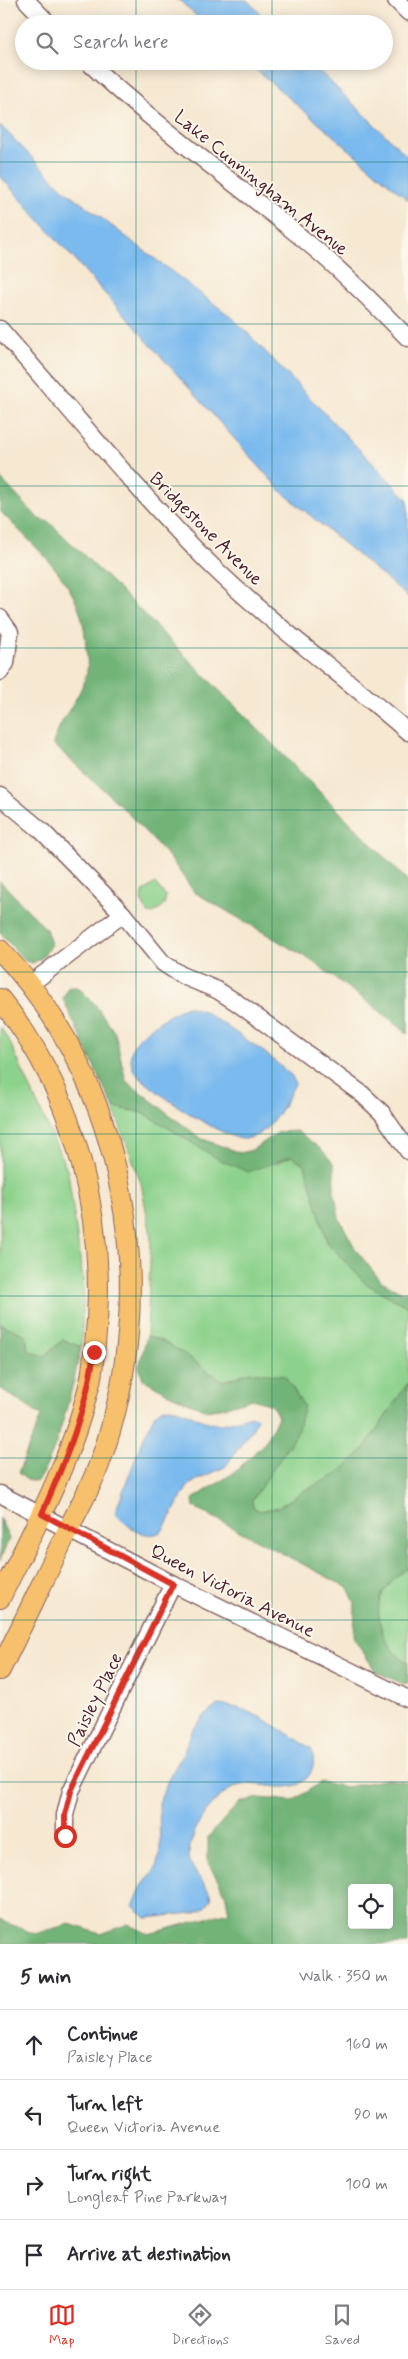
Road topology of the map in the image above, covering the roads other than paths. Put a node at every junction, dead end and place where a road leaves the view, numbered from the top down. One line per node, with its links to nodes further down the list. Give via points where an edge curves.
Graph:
1 (26, 0): 4 (street)
2 (396, 0): 3 (street)
3 (408, 12)
4 (40, 15)
5 (98, 70): 7 (street, Lake Cunningham Avenue, via 154,121 336,266)
6 (0, 329): 10 (street, Bridgestone Avenue, via 151,502 209,563)
7 (408, 338)
8 (0, 618): 9 (street, via 10,632 6,662)
9 (0, 672)
10 (408, 732)
11 (0, 796): 12 (street, via 42,831)
12 (123, 914): 14 (street); 16 (street, via 163,963 236,1002 362,1094 382,1113)
13 (0, 950): 14 (main road)
14 (29, 984): 19 (main road, via 58,1026 102,1119 114,1158 129,1262 130,1321 118,1398 99,1464)
15 (0, 999): 18 (main road, via 30,1042 72,1130 89,1203 97,1264 98,1320 90,1384 69,1452)
16 (408, 1151)
17 (0, 1494): 18 (street, Queen Victoria Avenue)
18 (42, 1514): 19 (street, Queen Victoria Avenue); 21 (main road)
19 (69, 1528): 20 (street, Queen Victoria Avenue); 22 (main road)
20 (173, 1584): 23 (street, Queen Victoria Avenue); 24 (street, Paisley Place, via 71,1791 65,1815)
21 (0, 1598)
22 (0, 1670)
23 (408, 1700)
24 (65, 1836)

